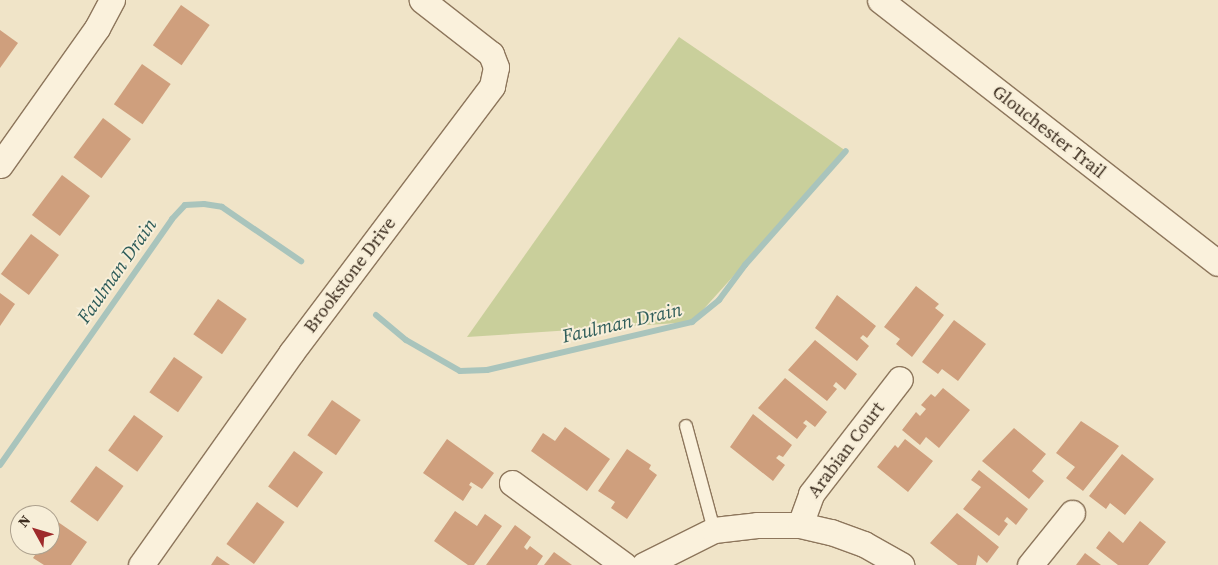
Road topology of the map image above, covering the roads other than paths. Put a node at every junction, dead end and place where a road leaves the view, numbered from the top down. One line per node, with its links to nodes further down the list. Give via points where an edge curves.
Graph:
1 (112, 0): 4 (street, via 97,28)
2 (422, 0): 13 (street, Brookstone Drive, via 490,54 496,67 492,86 291,353)
3 (880, 0): 5 (street, Glouchester Trail)
4 (0, 164)
5 (1218, 263)
6 (900, 379): 10 (street, Arabian Court, via 811,494)
7 (686, 426): 11 (lane)
8 (512, 482): 14 (street)
9 (1072, 513): 17 (street)
10 (800, 525): 11 (street, via 757,524); 16 (street, via 850,538)
11 (714, 530): 12 (street)
12 (678, 557): 15 (street)
13 (141, 565)
14 (624, 565)
15 (644, 565)
16 (901, 565)
17 (1030, 565)

